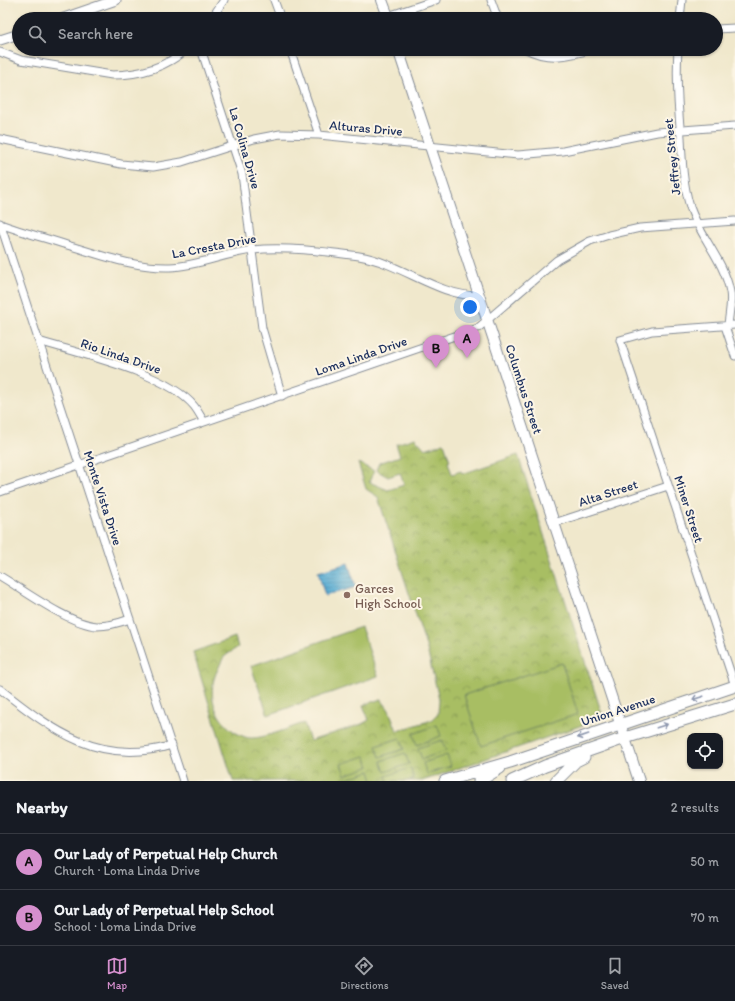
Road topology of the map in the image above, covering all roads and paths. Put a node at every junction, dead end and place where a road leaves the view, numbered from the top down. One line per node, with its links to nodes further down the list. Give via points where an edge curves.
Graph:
1 (116, 0): 8 (street)
2 (224, 0): 9 (street)
3 (274, 0): 10 (street)
4 (382, 0): 11 (main road)
5 (436, 0): 12 (street)
6 (491, 0): 13 (street)
7 (682, 0): 14 (street)
8 (81, 12)
9 (216, 12)
10 (278, 12)
11 (386, 12)
12 (404, 12)
13 (495, 12)
14 (681, 12)
15 (735, 28): 16 (street)
16 (723, 29)
17 (12, 36): 18 (street)
18 (0, 40)
19 (0, 52): 20 (street, via 21,60 112,75 154,69)
20 (178, 56)
21 (203, 56): 31 (street, La Colina Drive)
22 (292, 56): 29 (street)
23 (400, 56): 32 (main road, Columbus Street)
24 (550, 56): 25 (street)
25 (563, 56)
26 (678, 56): 28 (street, Jeffrey Street)
27 (735, 126): 28 (street, Alturas Drive)
28 (680, 130): 32 (street, Alturas Drive, via 644,134 541,154 500,154); 34 (street, Jeffrey Street, via 686,191)
29 (318, 135): 31 (street, Alturas Drive, via 280,134); 32 (street, Alturas Drive)
30 (0, 139): 31 (street, Alturas Drive, via 153,167 175,164)
31 (233, 145): 36 (street, La Colina Drive, via 245,188)
32 (430, 146): 37 (main road, Columbus Street)
33 (735, 221): 34 (street, Loma Linda Drive)
34 (697, 223): 38 (street, Loma Linda Drive, via 640,228 590,241 556,260); 39 (street, Jeffrey Street, via 717,257 727,283 730,302)
35 (0, 224): 36 (street, La Cresta Drive, via 123,262 147,266 188,265); 40 (street, Monte Vista Drive)
36 (253, 250): 37 (street, La Cresta Drive, via 280,249 365,258 392,265 452,292); 42 (street, La Colina Drive, via 262,328)
37 (479, 296): 38 (main road, Columbus Street)
38 (487, 321): 42 (street, Loma Linda Drive, via 478,328); 47 (main road, Columbus Street)
39 (729, 325): 41 (street, Jeffrey Street); 45 (street, Miner Street, via 652,331 620,340)
40 (39, 341): 43 (street, Rio Linda Drive, via 160,381 194,406); 44 (street, Monte Vista Drive)
41 (735, 356)
42 (282, 396): 43 (street, Loma Linda Drive)
43 (204, 422): 44 (street, Loma Linda Drive)
44 (79, 464): 46 (street, Loma Linda Drive); 49 (street, Monte Vista Drive)
45 (668, 486): 47 (street, Alta Street); 50 (street, Miner Street)
46 (0, 492)
47 (554, 523): 53 (main road, Columbus Street)
48 (0, 576): 49 (street, via 85,624 107,626)
49 (130, 619): 56 (street, Monte Vista Drive)
50 (735, 686): 53 (main road, Union Avenue, one-way to 53)
51 (0, 689): 56 (street, via 49,726 99,748 136,753)
52 (735, 704): 54 (main road, one-way to 52)
53 (620, 724): 54 (main road, Columbus Street); 57 (main road, Union Avenue, one-way to 57)
54 (625, 738): 55 (main road); 63 (main road, Columbus Street)
55 (611, 743): 58 (main road); 62 (main road, via 576,761)
56 (172, 745): 59 (street, Monte Vista Drive)
57 (510, 762): 60 (main road); 61 (main road)
58 (514, 780)
59 (183, 781)
60 (445, 781)
61 (479, 781)
62 (556, 781)
63 (639, 781)

